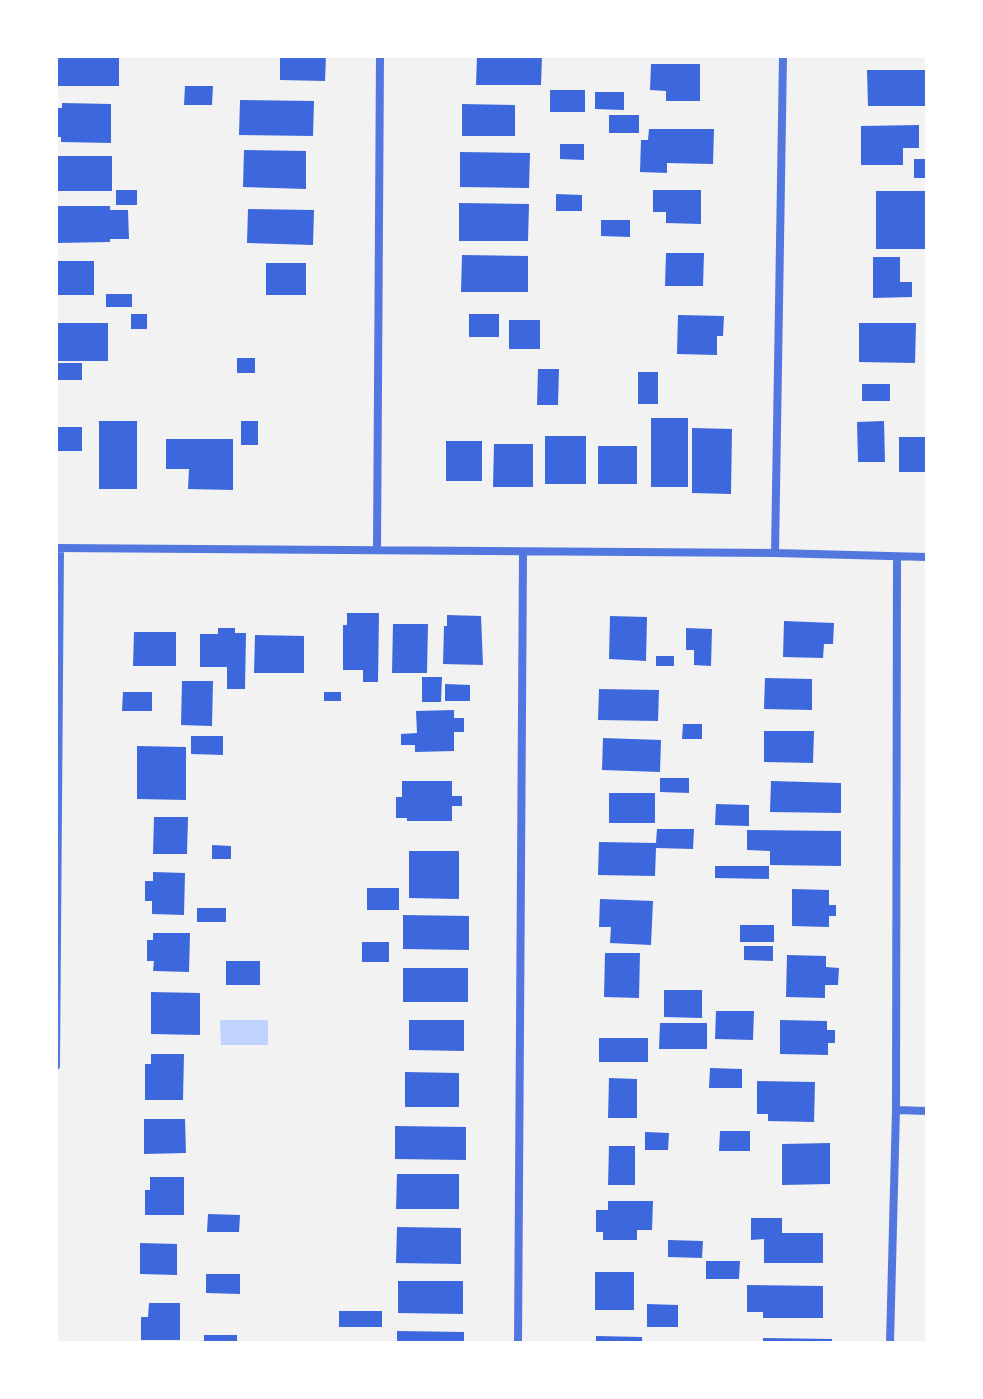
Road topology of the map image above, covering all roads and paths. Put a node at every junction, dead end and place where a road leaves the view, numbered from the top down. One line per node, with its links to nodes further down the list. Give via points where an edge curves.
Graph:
1 (380, 56): 4 (street)
2 (783, 56): 6 (street)
3 (58, 548): 4 (street); 9 (street)
4 (377, 550): 5 (street)
5 (523, 552): 6 (street); 12 (street)
6 (775, 553): 7 (street)
7 (897, 557): 8 (street); 10 (street)
8 (927, 557)
9 (56, 1066)
10 (896, 1110): 11 (street); 13 (street)
11 (927, 1111)
12 (518, 1343)
13 (890, 1343)

